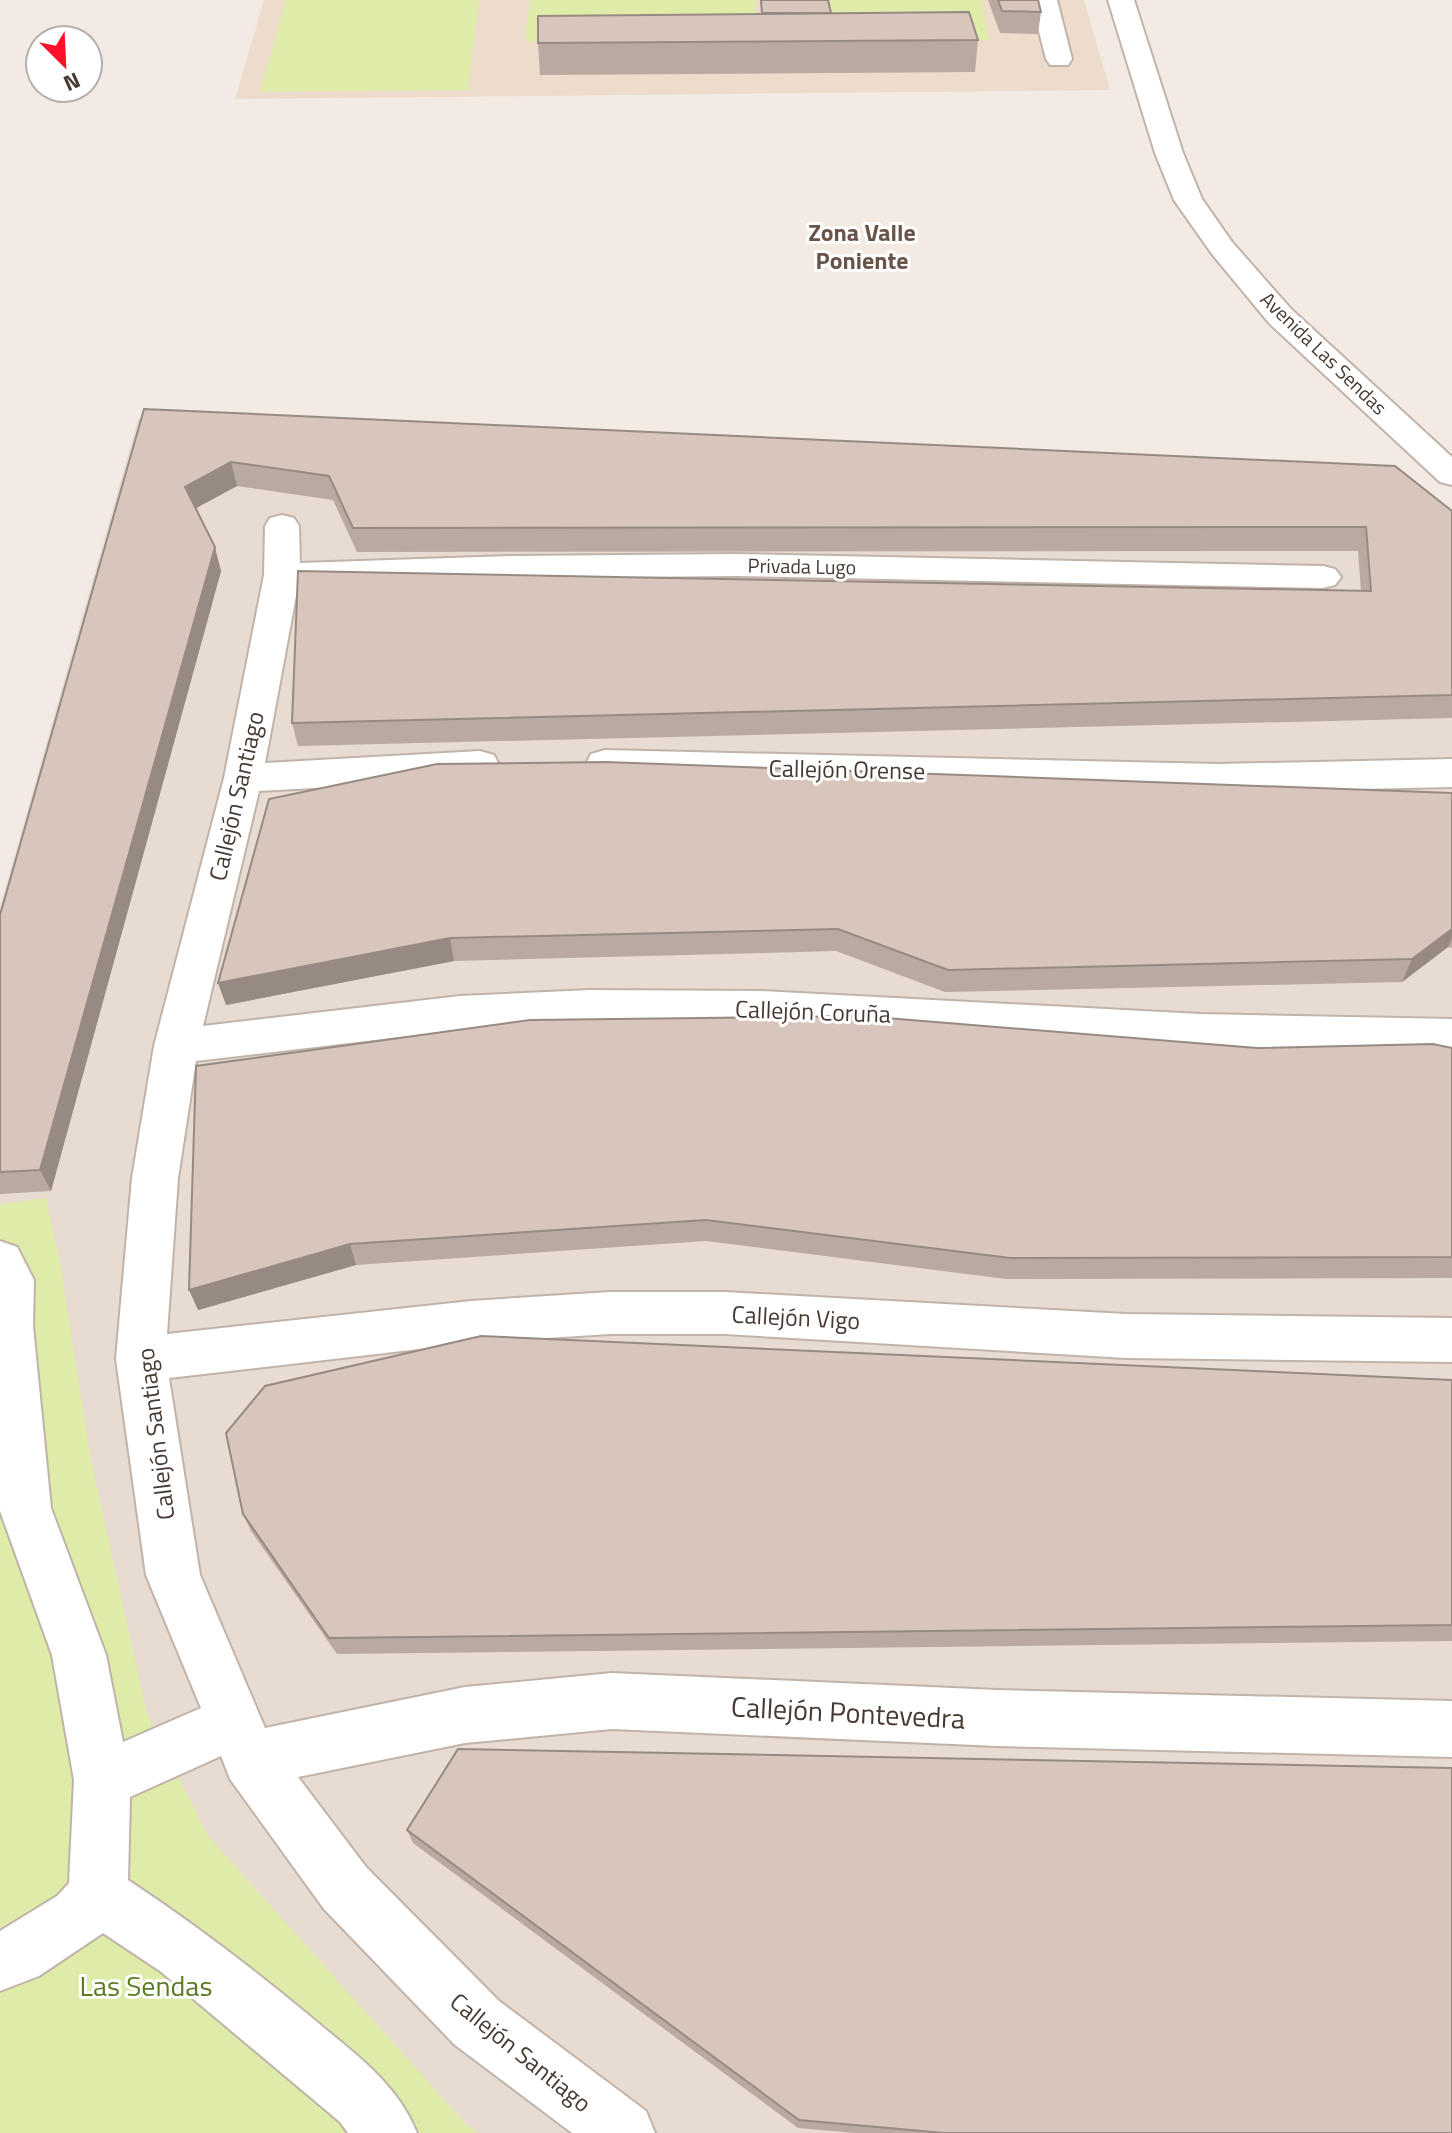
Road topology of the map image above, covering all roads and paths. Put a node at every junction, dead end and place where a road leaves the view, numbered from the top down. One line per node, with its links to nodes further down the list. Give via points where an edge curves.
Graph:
1 (1044, 0): 3 (street)
2 (1121, 0): 4 (street, Avenida Las Sendas, via 1188,200 1280,316)
3 (1059, 59)
4 (1452, 475)
5 (282, 526): 6 (street, Callejón Santiago)
6 (282, 575): 7 (street, Privada Lugo, via 735,565); 11 (street, Callejón Santiago)
7 (1323, 577)
8 (521, 764): 11 (street)
9 (565, 764): 10 (street, Callejón Orense, via 1218,778)
10 (1452, 773)
11 (243, 778): 13 (street, Callejón Santiago)
12 (1452, 1036): 13 (street, Callejón Coruña, via 1200,1031 762,1008 590,1007 460,1013)
13 (176, 1046): 16 (street, Callejón Santiago, via 155,1178)
14 (0, 1261): 17 (street, via 10,1280)
15 (1452, 1340): 16 (street, Callejón Vigo, via 1126,1336 725,1313 610,1313 471,1322)
16 (141, 1359): 19 (street, Callejón Santiago, via 173,1575)
17 (13, 1512): 20 (street, via 79,1655)
18 (1452, 1729): 19 (street, Callejón Pontevedra, via 997,1718 612,1701)
19 (242, 1741): 20 (street, Callejón Pontevedra); 24 (street, Callejón Santiago, via 345,1888 477,2023)
20 (102, 1780): 21 (street)
21 (98, 1895): 22 (street, via 78,1917); 23 (street, via 181,1950 260,2014 362,2100)
22 (0, 1961)
23 (386, 2133)
24 (624, 2133)

